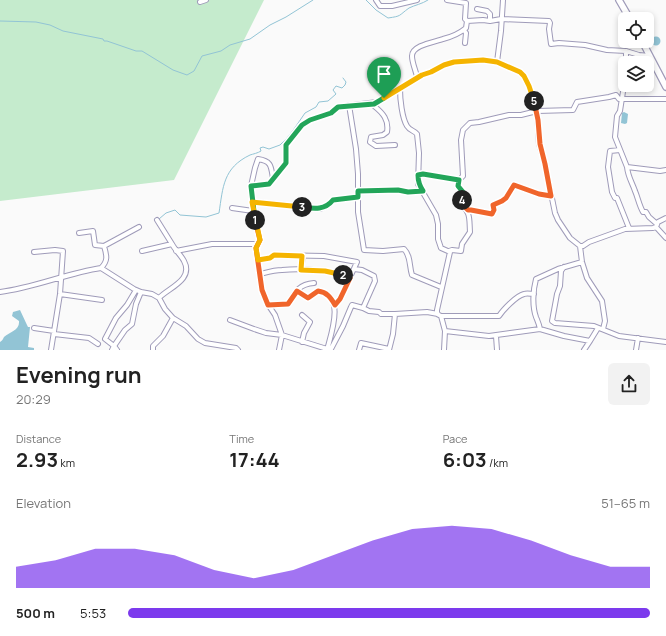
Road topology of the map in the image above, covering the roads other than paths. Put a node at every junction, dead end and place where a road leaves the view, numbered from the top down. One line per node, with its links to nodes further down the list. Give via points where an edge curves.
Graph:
1 (206, 0): 7 (street)
2 (376, 0): 3 (street, via 380,6 392,6)
3 (417, 0)
4 (447, 0): 11 (street, via 466,4)
5 (502, 0): 10 (street)
6 (619, 0): 9 (highway)
7 (200, 2)
8 (477, 9): 12 (street, via 487,11 490,14)
9 (626, 12)
10 (501, 19): 12 (street); 16 (street, via 549,21 551,44 585,45); 19 (street)
11 (467, 21): 12 (street); 13 (street)
12 (490, 21)
13 (464, 30): 14 (street); 21 (street, via 424,44 414,51 412,55)
14 (466, 43)
15 (646, 48): 18 (highway)
16 (626, 51): 17 (street); 18 (street)
17 (626, 56)
18 (650, 56)
19 (497, 62): 21 (street, via 454,62); 29 (street, via 524,76)
20 (654, 64): 22 (highway)
21 (417, 78): 23 (street)
22 (666, 87)
23 (400, 89): 27 (street); 34 (street, via 400,100 407,125 417,134)
24 (623, 92): 25 (street)
25 (622, 99): 26 (street); 29 (street, via 616,95 577,102 573,110); 31 (street, via 615,137)
26 (666, 99)
27 (374, 104): 28 (street); 30 (street, via 384,114 388,128 383,135 371,137 370,142 376,146)
28 (349, 105): 35 (street, via 338,107 331,113 302,125 286,145 286,163); 38 (street, via 356,149)
29 (537, 111): 36 (street, via 470,123 463,130 461,140 463,176); 40 (street, via 540,144)
30 (395, 144)
31 (620, 150): 32 (street); 50 (street, via 610,151 608,167 612,192)
32 (627, 167): 33 (street); 48 (street, via 639,204)
33 (666, 170)
34 (418, 175): 36 (street); 39 (street, via 418,184)
35 (273, 179): 37 (street, via 269,184); 37 (street, via 270,163 258,159)
36 (459, 180): 44 (street, via 458,186 463,192 461,203)
37 (251, 186): 42 (street)
38 (358, 191): 39 (street); 41 (street)
39 (423, 191): 59 (street, via 436,215 441,248)
40 (551, 196): 44 (street, via 514,185 506,198 493,205 492,214); 55 (street, via 558,220 570,238)
41 (358, 197): 42 (street, via 333,200 320,209); 72 (street, via 364,250 404,249 412,275)
42 (252, 202): 45 (street)
43 (232, 208): 45 (street)
44 (468, 210): 59 (street, via 470,232 462,244 461,251)
45 (253, 211): 56 (street, via 260,240)
46 (666, 218): 48 (street)
47 (157, 220): 53 (street)
48 (656, 226): 50 (street, via 650,229); 52 (street)
49 (139, 227): 54 (street)
50 (629, 228): 55 (street)
51 (79, 233): 54 (street, via 93,231 95,244)
52 (666, 238)
53 (172, 244): 57 (street); 58 (street)
54 (104, 246): 65 (street, via 107,260)
55 (580, 246): 63 (street)
56 (256, 248): 58 (street, via 254,244 223,243); 62 (street)
57 (142, 251)
58 (176, 251): 79 (street, via 186,264 185,276)
59 (449, 251): 72 (street)
60 (34, 252): 69 (street, via 63,251)
61 (302, 256): 62 (street, via 274,255); 66 (street, via 324,256 357,262); 67 (street)
62 (258, 260): 68 (street)
63 (582, 262): 64 (street); 90 (street, via 587,278 602,301 605,321)
64 (564, 267): 78 (street, via 536,279); 90 (street, via 561,271 552,321)
65 (101, 268): 69 (street); 73 (street)
66 (354, 269): 70 (street); 83 (street, via 374,276 375,281)
67 (301, 270): 68 (street); 70 (street, via 325,271)
68 (260, 274): 81 (street, via 262,290)
69 (61, 278): 75 (street, via 18,290); 77 (street)
70 (350, 278): 82 (street)
71 (314, 283): 74 (street, via 306,283)
72 (441, 287): 86 (street, via 437,310)
73 (136, 290): 76 (street); 102 (street, via 105,339)
74 (297, 291): 81 (street, via 288,304); 82 (street, via 308,298 322,291)
75 (0, 292)
76 (141, 292): 79 (street); 102 (street, via 132,324 125,330)
77 (60, 294): 80 (street); 93 (street)
78 (534, 294): 86 (street, via 518,297 499,316); 91 (street)
79 (158, 298): 87 (street)
80 (102, 300)
81 (268, 305): 94 (street, via 275,315)
82 (335, 305): 103 (street)
83 (363, 308): 84 (street, via 381,314); 103 (street, via 352,305)
84 (395, 314): 86 (street, via 427,312); 110 (street)
85 (302, 315): 98 (street, via 310,322)
86 (439, 315): 92 (street)
87 (173, 318): 101 (street, via 186,326 198,339); 105 (street, via 163,336 153,346)
88 (230, 320): 94 (street, via 266,333)
89 (34, 328): 93 (street)
90 (601, 328): 96 (street, via 619,336); 97 (street)
91 (540, 329): 95 (street); 97 (street)
92 (444, 331): 95 (street); 111 (street)
93 (54, 332): 100 (street, via 89,338); 104 (street)
94 (282, 335): 98 (street); 108 (street)
95 (496, 336): 112 (street)
96 (638, 338): 99 (street); 114 (street)
97 (590, 341): 113 (street)
98 (302, 342): 103 (street, via 310,347)
99 (666, 342)
100 (98, 344)
101 (212, 344): 106 (street); 107 (street)
102 (114, 349)
103 (329, 349)
104 (52, 350)
105 (153, 350)
106 (210, 350)
107 (238, 350)
108 (279, 350)
109 (359, 350): 110 (street, via 361,343)
110 (389, 350)
111 (444, 350)
112 (497, 350)
113 (584, 350)
114 (636, 350)

